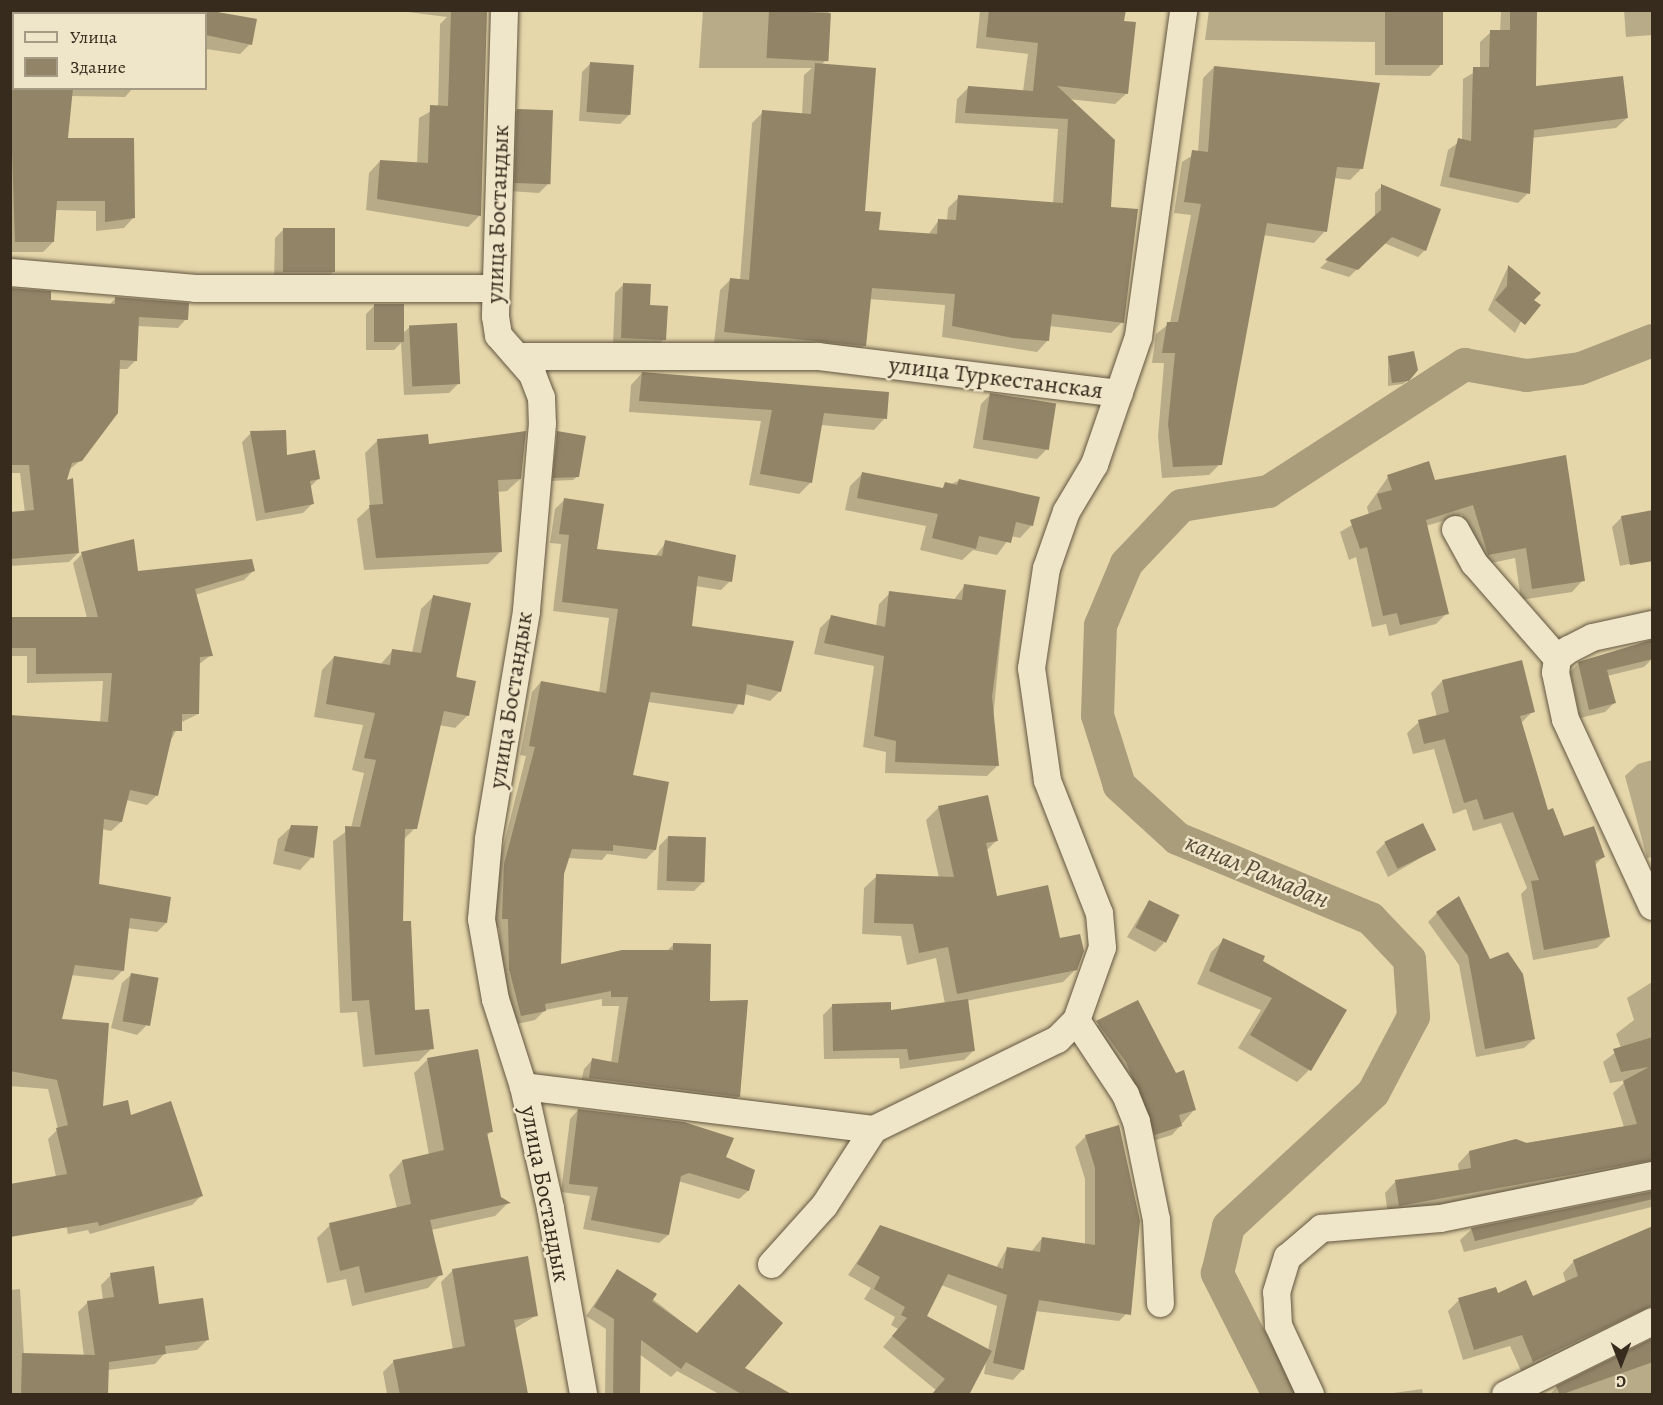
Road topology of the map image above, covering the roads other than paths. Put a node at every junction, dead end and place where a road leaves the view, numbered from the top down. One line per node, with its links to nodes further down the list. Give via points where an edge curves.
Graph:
1 (504, 10): 4 (street, улица Бостандык)
2 (1183, 10): 6 (street, улица Туркестанская, via 1138,336)
3 (10, 272): 4 (street, via 195,288)
4 (495, 288): 5 (street, улица Бостандык, via 498,336)
5 (520, 356): 6 (street, улица Туркестанская, via 818,356); 12 (street, улица Бостандык, via 541,397 542,423 526,611 488,839 481,919 495,999)
6 (1119, 393): 11 (street, via 1046,568 1031,668 1047,780 1099,913 1102,947)
7 (1455, 529): 9 (street, via 1474,563)
8 (1653, 624): 9 (street, via 1592,637)
9 (1557, 658): 10 (street, via 1555,692 1565,719)
10 (1653, 906)
11 (1076, 1020): 13 (street, via 1057,1039); 16 (street, via 1125,1094 1136,1121 1156,1219)
12 (523, 1086): 13 (street); 18 (street, улица Бостандык)
13 (873, 1129): 15 (street, via 824,1205)
14 (1653, 1175): 19 (street, via 1440,1218 1321,1228 1287,1257 1276,1292 1278,1325)
15 (771, 1264)
16 (1160, 1303)
17 (1653, 1321): 20 (street)
18 (583, 1395)
19 (1310, 1395)
20 (1504, 1395)

